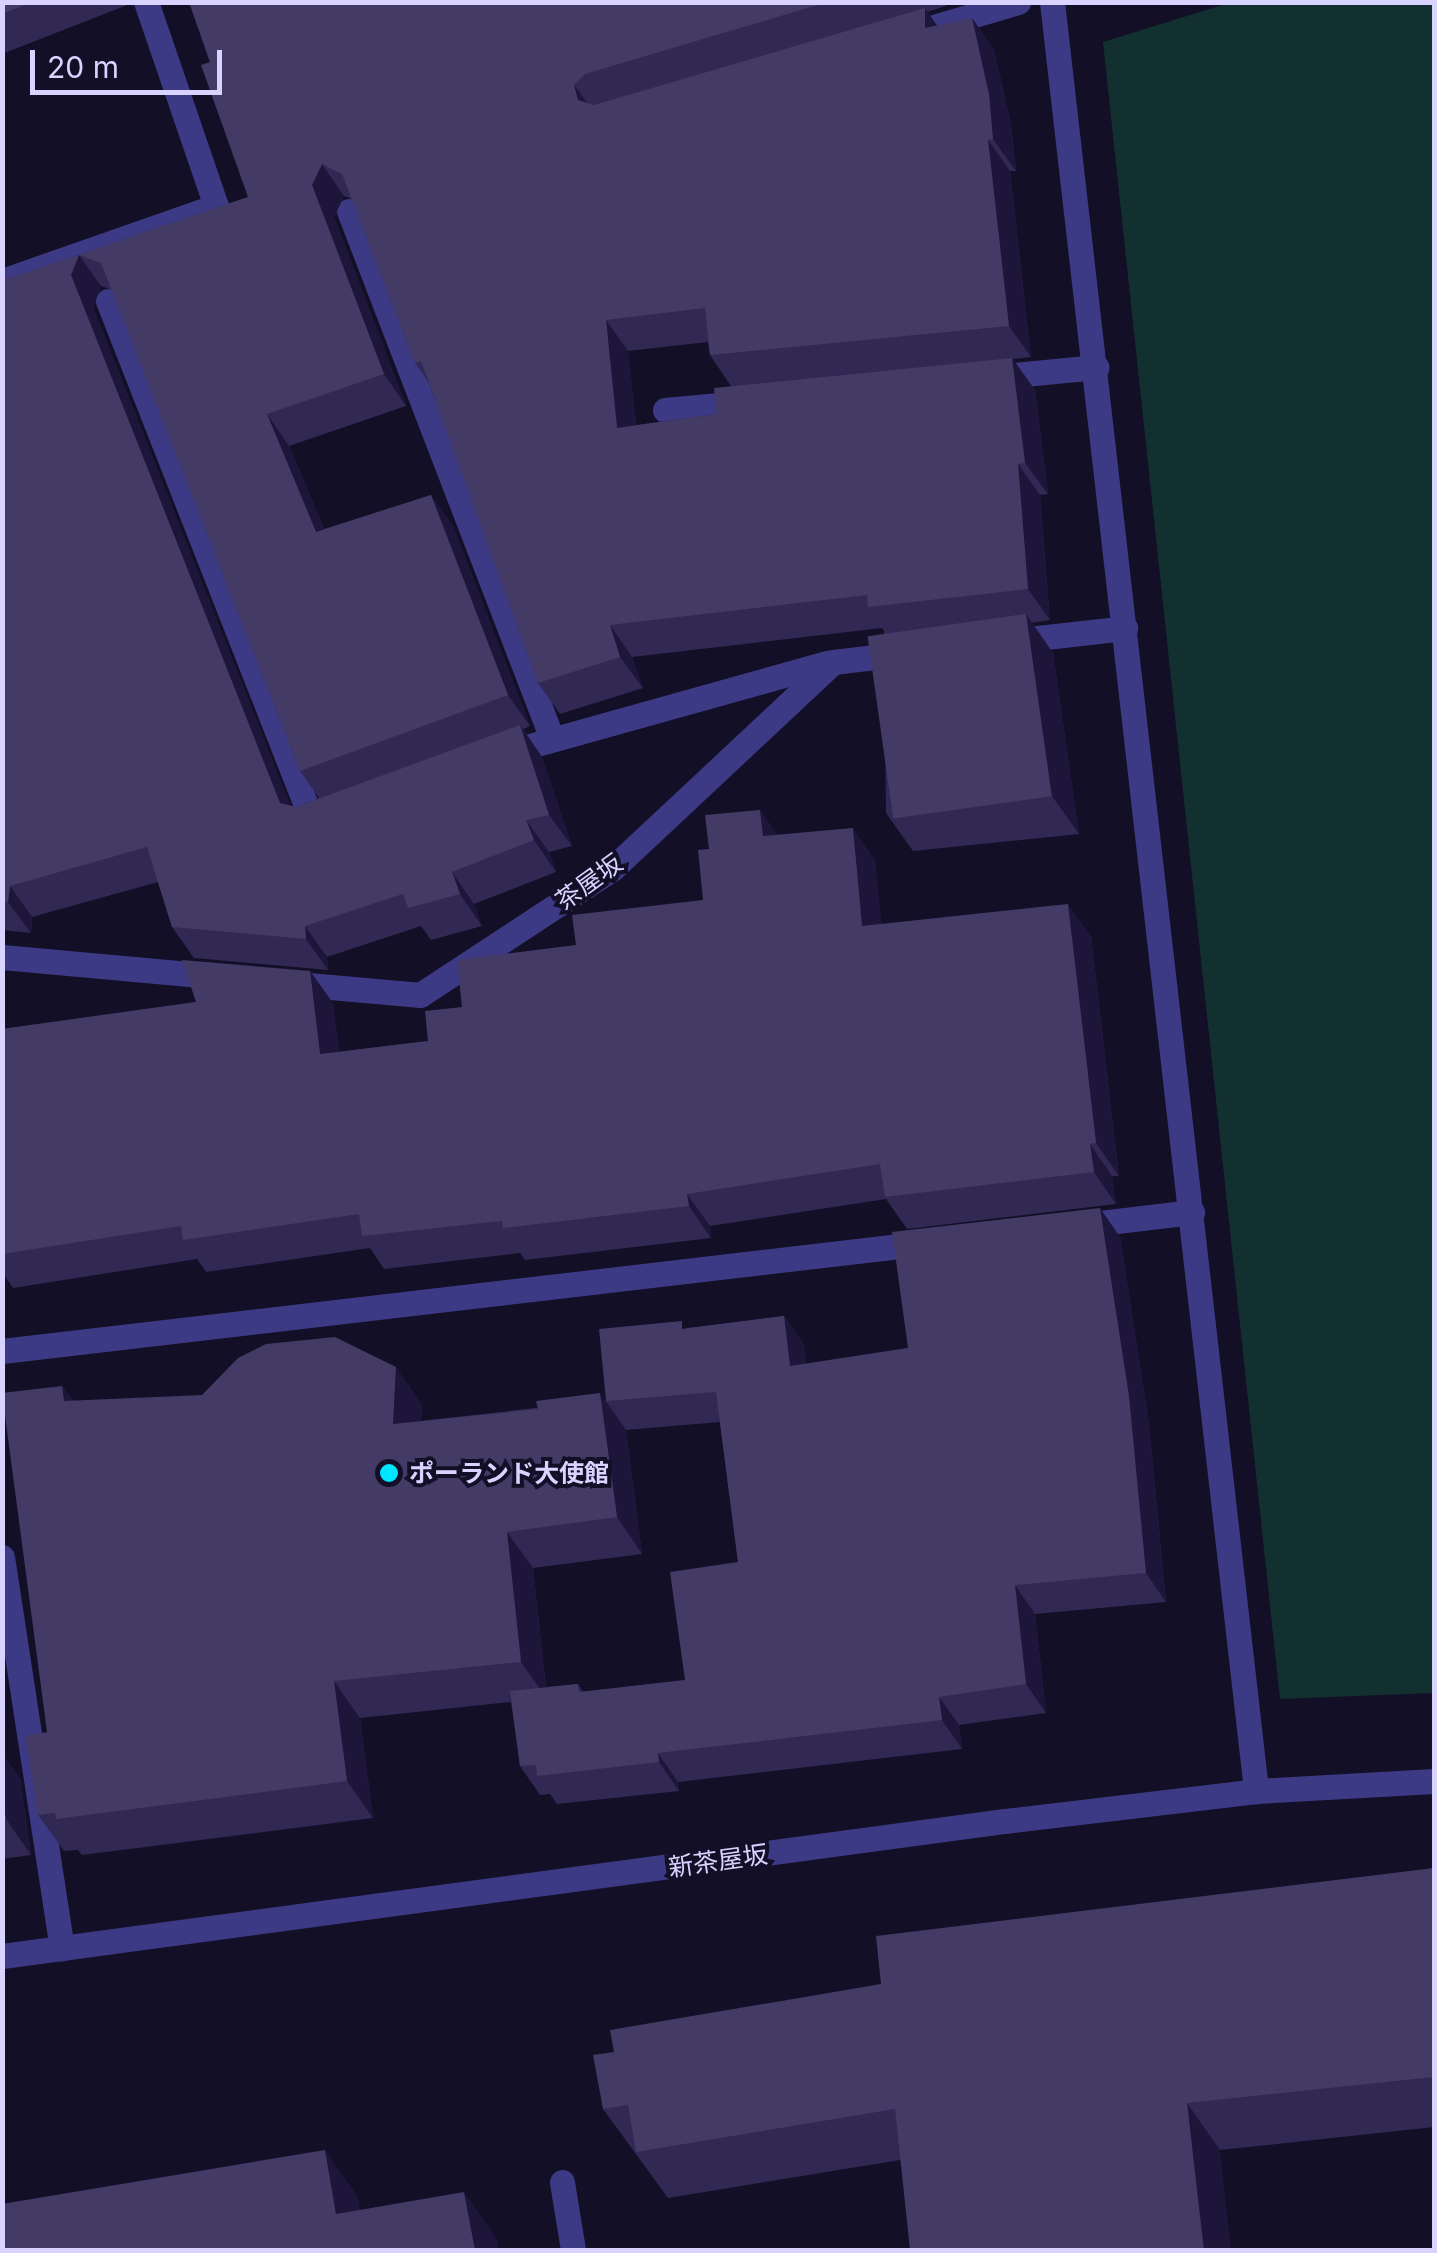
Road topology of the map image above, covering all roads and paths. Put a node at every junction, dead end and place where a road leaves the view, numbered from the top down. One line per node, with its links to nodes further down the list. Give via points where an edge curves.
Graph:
1 (146, 2): 6 (street, via 216,206)
2 (1018, 2): 4 (street)
3 (1052, 2): 8 (street)
4 (889, 40)
5 (349, 211): 16 (street)
6 (2, 281)
7 (108, 302): 18 (street, via 313,823)
8 (1096, 367): 9 (street); 12 (street)
9 (959, 381)
10 (782, 398): 11 (street)
11 (664, 410)
12 (1126, 628): 13 (street); 20 (street)
13 (989, 644)
14 (931, 650): 15 (street)
15 (833, 662): 16 (street); 19 (street, 茶屋坂, via 612,869 420,995)
16 (552, 736): 17 (street)
17 (478, 763)
18 (350, 809)
19 (2, 958)
20 (1192, 1212): 21 (street); 26 (street)
21 (1053, 1228)
22 (954, 1240): 23 (street)
23 (2, 1351)
24 (2, 1557): 27 (street)
25 (1434, 1780): 26 (street, 新茶屋坂)
26 (1256, 1791): 27 (street, 新茶屋坂)
27 (62, 1948): 28 (street, 新茶屋坂)
28 (2, 1956)
29 (562, 2182): 30 (street)
30 (572, 2250)

